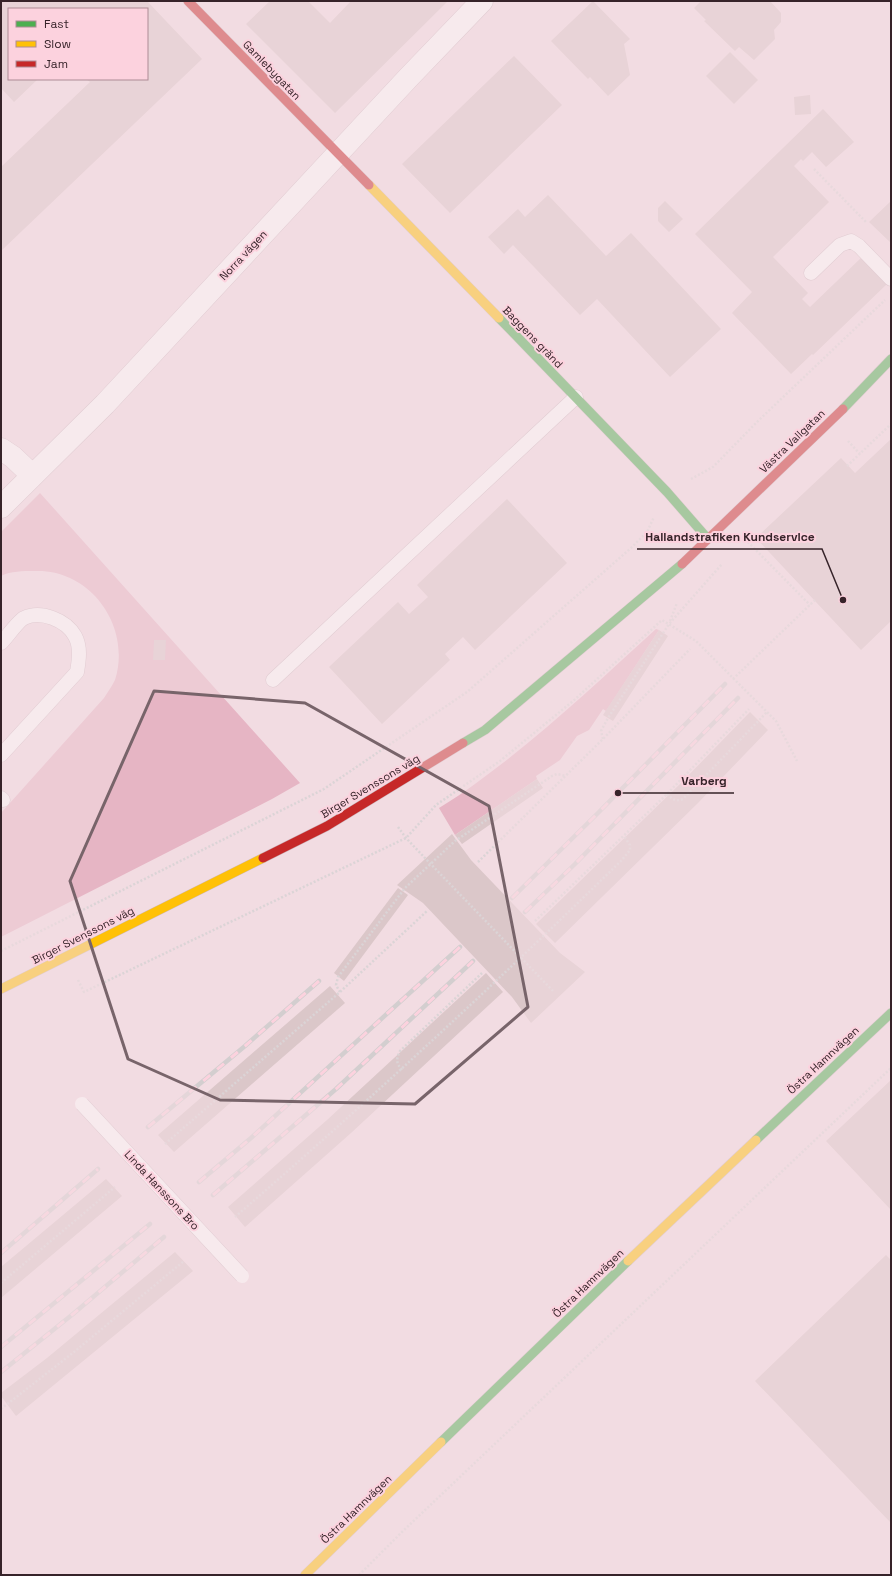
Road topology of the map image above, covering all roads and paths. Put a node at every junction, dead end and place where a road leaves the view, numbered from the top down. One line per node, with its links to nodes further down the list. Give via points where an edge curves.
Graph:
1 (188, 1): 3 (street, Gamlebygatan)
2 (482, 1): 3 (street, Norra vägen)
3 (338, 155): 10 (street, Baggens gränd); 14 (street, Norra vägen, via 105,404)
4 (814, 169): 5 (path)
5 (860, 216)
6 (811, 273): 7 (lane, via 840,245 851,241)
7 (891, 279)
8 (891, 295): 15 (path, via 713,467)
9 (891, 359): 18 (street, Västra Vallgatan, via 830,423)
10 (576, 397): 15 (street, Baggens gränd); 26 (lane)
11 (891, 424): 13 (path)
12 (1, 449): 14 (street)
13 (848, 466)
14 (32, 475): 16 (street, Norra vägen)
15 (667, 492): 18 (street, Baggens gränd); 40 (path, via 647,532 631,548 467,692 324,789)
16 (1, 507)
17 (745, 538): 21 (path)
18 (708, 539): 43 (street, Birger Svenssons väg, via 485,730 327,826)
19 (679, 597): 25 (path, via 669,624 696,641)
20 (815, 600): 21 (path)
21 (810, 605): 25 (path)
22 (664, 632): 29 (path, via 608,718 602,731)
23 (1, 643): 30 (lane, via 24,618 42,615 62,622 75,636 80,653 77,672)
24 (690, 649): 29 (path)
25 (733, 679): 28 (path)
26 (273, 680)
27 (749, 709): 33 (path)
28 (767, 712): 31 (path, via 776,721); 33 (path, via 688,794 680,800 674,800)
29 (603, 739): 32 (path)
30 (1, 755)
31 (797, 762)
32 (566, 776): 36 (path); 37 (path, via 557,774 540,784 455,841)
33 (667, 794): 35 (path)
34 (398, 827): 37 (path, bridge)
35 (624, 836): 39 (path); 41 (path, via 630,850 622,860)
36 (478, 862)
37 (430, 864): 41 (path, bridge); 45 (path, via 405,888 338,977 336,985)
38 (427, 911): 45 (path)
39 (536, 921)
40 (1, 951)
41 (521, 958): 44 (path, bridge); 48 (path)
42 (482, 973): 48 (path, via 400,1051 396,1059)
43 (1, 989)
44 (553, 991)
45 (340, 992): 50 (path)
46 (891, 1013): 57 (street, Östra Hamnvägen, via 534,1351)
47 (891, 1068): 58 (path)
48 (402, 1070): 52 (path)
49 (82, 1104): 54 (lane, Linda Hanssons Bro, bridge)
50 (165, 1144)
51 (115, 1187): 55 (path)
52 (235, 1217)
53 (184, 1261): 56 (path)
54 (242, 1276)
55 (1, 1283)
56 (1, 1409)
57 (305, 1575)
58 (359, 1575)

